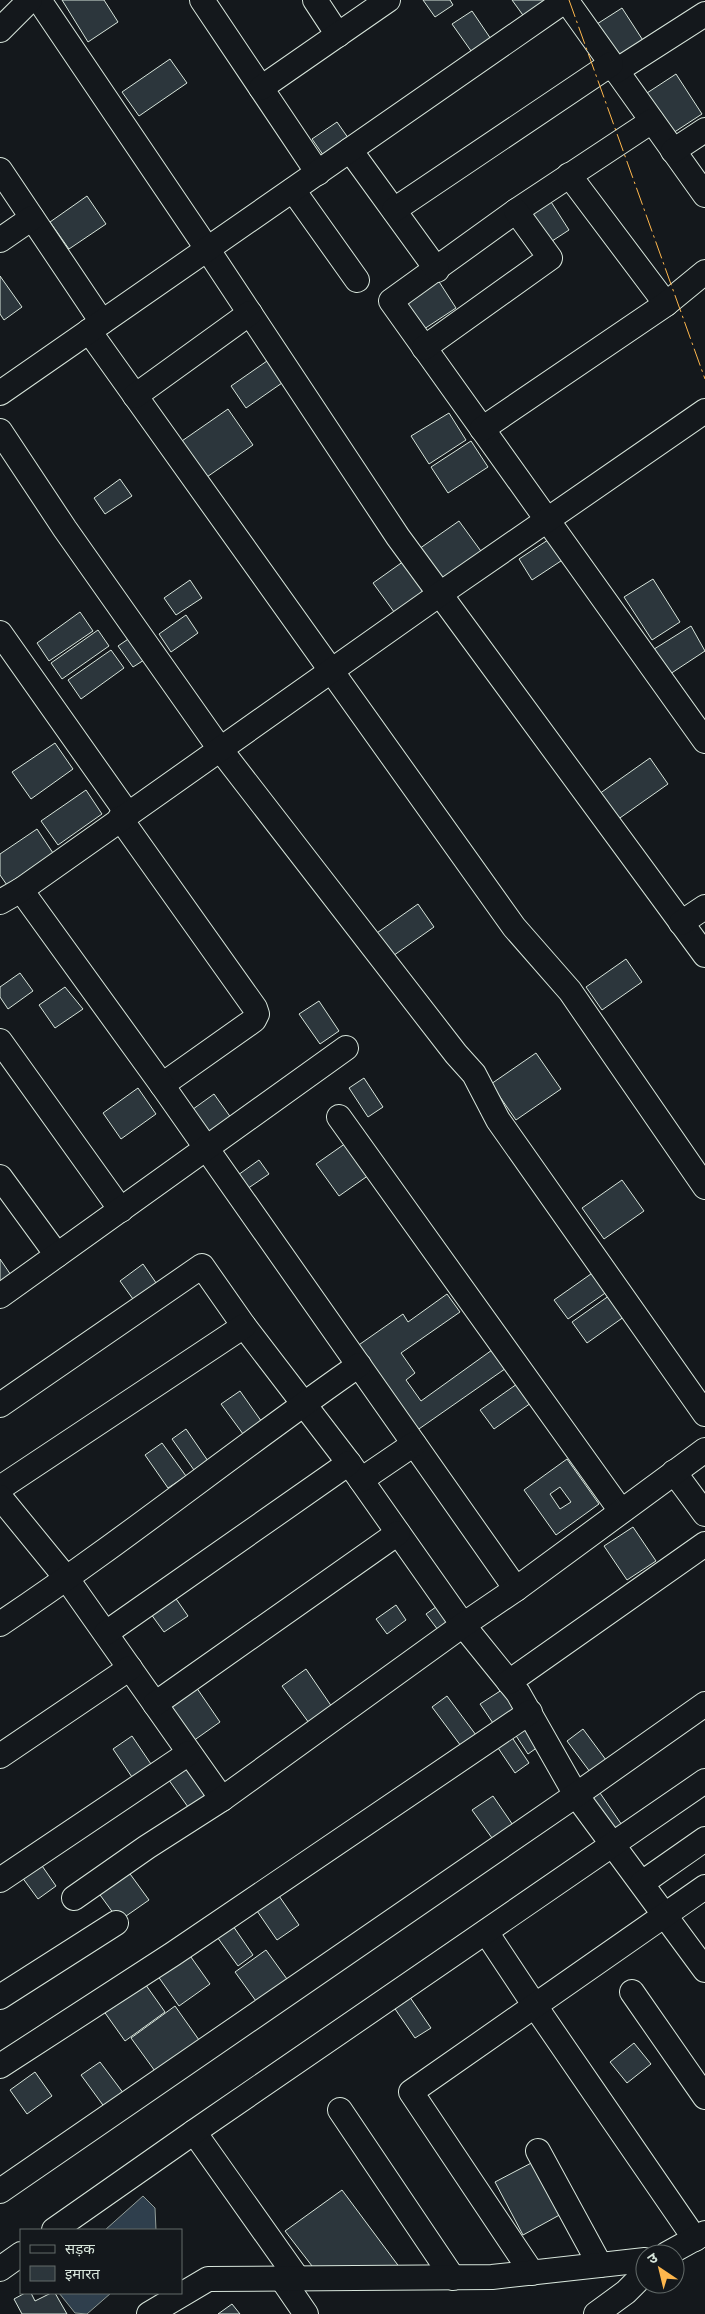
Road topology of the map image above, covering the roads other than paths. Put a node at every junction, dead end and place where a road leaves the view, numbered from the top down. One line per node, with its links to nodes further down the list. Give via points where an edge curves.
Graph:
1 (30, 0): 8 (street)
2 (39, 0): 25 (street)
3 (202, 0): 11 (street)
4 (315, 0): 9 (street)
5 (388, 0): 9 (street)
6 (566, 0): 10 (street); 14 (street)
7 (705, 14): 10 (street)
8 (0, 30)
9 (338, 34): 11 (street)
10 (614, 67): 12 (street); 21 (street)
11 (261, 88): 17 (street)
12 (652, 121): 15 (street); 18 (street)
13 (705, 130): 15 (street)
14 (350, 150): 17 (street); 21 (street)
15 (673, 151): 20 (street)
16 (0, 170): 23 (street)
17 (318, 173): 19 (street)
18 (569, 175): 22 (street); 29 (street)
19 (294, 190): 25 (street); 28 (street)
20 (705, 195)
21 (394, 210): 26 (street)
22 (516, 210): 26 (street); 32 (street, via 550,258)
23 (32, 218): 24 (street); 31 (street)
24 (0, 240)
25 (208, 250): 30 (street); 31 (street)
26 (437, 270): 32 (street, via 391,301)
27 (705, 272): 29 (street)
28 (357, 280)
29 (666, 304): 36 (street)
30 (250, 313): 34 (street); 39 (street, via 398,538)
31 (96, 327): 33 (street); 34 (street)
32 (424, 348): 36 (street)
33 (0, 392)
34 (135, 396): 41 (street)
35 (705, 411): 38 (street)
36 (482, 429): 38 (street)
37 (0, 431): 43 (street)
38 (548, 520): 39 (street); 42 (street)
39 (440, 594): 41 (street); 48 (street)
40 (0, 632): 44 (street)
41 (331, 671): 43 (street); 56 (street, via 514,927 570,991)
42 (705, 741)
43 (220, 749): 44 (street); 64 (street, via 474,1074 498,1120)
44 (124, 816): 45 (street); 52 (street, via 257,1014 254,1020)
45 (21, 890): 46 (street); 52 (street)
46 (0, 902)
47 (705, 907): 48 (street)
48 (682, 923): 49 (street)
49 (705, 955)
50 (0, 1041): 57 (street)
51 (346, 1048): 54 (street)
52 (162, 1085): 54 (street)
53 (339, 1117): 71 (street)
54 (206, 1149): 57 (street); 61 (street)
55 (0, 1177): 58 (street)
56 (705, 1187)
57 (121, 1210): 58 (street)
58 (57, 1255): 59 (street)
59 (0, 1296)
60 (244, 1326): 62 (street); 63 (street, via 202,1266); 69 (street)
61 (360, 1365): 62 (street); 65 (street)
62 (304, 1403): 67 (street); 75 (street)
63 (0, 1405)
64 (705, 1414)
65 (414, 1444): 67 (street); 76 (street)
66 (705, 1450): 68 (street)
67 (355, 1471): 73 (street); 79 (street)
68 (674, 1472): 71 (street); 72 (street)
69 (0, 1488)
70 (0, 1497): 75 (street)
71 (621, 1511): 76 (street)
72 (705, 1514)
73 (398, 1533): 78 (street); 82 (street)
74 (705, 1544): 81 (street)
75 (68, 1579): 77 (street); 79 (street)
76 (516, 1589): 78 (street)
77 (0, 1624)
78 (462, 1624): 81 (street); 89 (street)
79 (106, 1633): 80 (street)
80 (130, 1668): 82 (street); 86 (street)
81 (510, 1682): 84 (street)
82 (155, 1704): 85 (street)
83 (705, 1704): 88 (street)
84 (530, 1712): 88 (street); 103 (street, via 173,1954)
85 (189, 1753): 89 (street); 92 (street)
86 (0, 1756)
87 (705, 1782): 91 (street)
88 (576, 1795): 91 (street); 108 (street)
89 (222, 1799): 95 (street)
90 (705, 1840): 93 (street)
91 (614, 1845): 93 (street); 98 (street)
92 (0, 1880)
93 (642, 1884): 96 (street)
94 (705, 1888): 96 (street)
95 (74, 1898)
96 (666, 1914): 99 (street); 102 (street)
97 (116, 1923): 101 (street)
98 (486, 1932): 102 (street); 106 (street)
99 (705, 1970)
100 (632, 1992): 104 (street)
101 (0, 1998)
102 (534, 2006): 110 (street); 116 (street, via 411,2092)
103 (0, 2066)
104 (705, 2097)
105 (340, 2110): 117 (street)
106 (194, 2132): 109 (street); 118 (street)
107 (538, 2151): 114 (street)
108 (0, 2191)
109 (55, 2229)
110 (700, 2236): 111 (street)
111 (685, 2244)
112 (20, 2255): 115 (street)
113 (635, 2261): 114 (street)
114 (600, 2265): 116 (street)
115 (0, 2269)
116 (532, 2273): 117 (street)
117 (453, 2278): 118 (street)
118 (290, 2279): 120 (street, via 208,2279); 121 (street)
119 (635, 2283): 122 (street)
120 (148, 2314)
121 (306, 2314)
122 (596, 2314)

